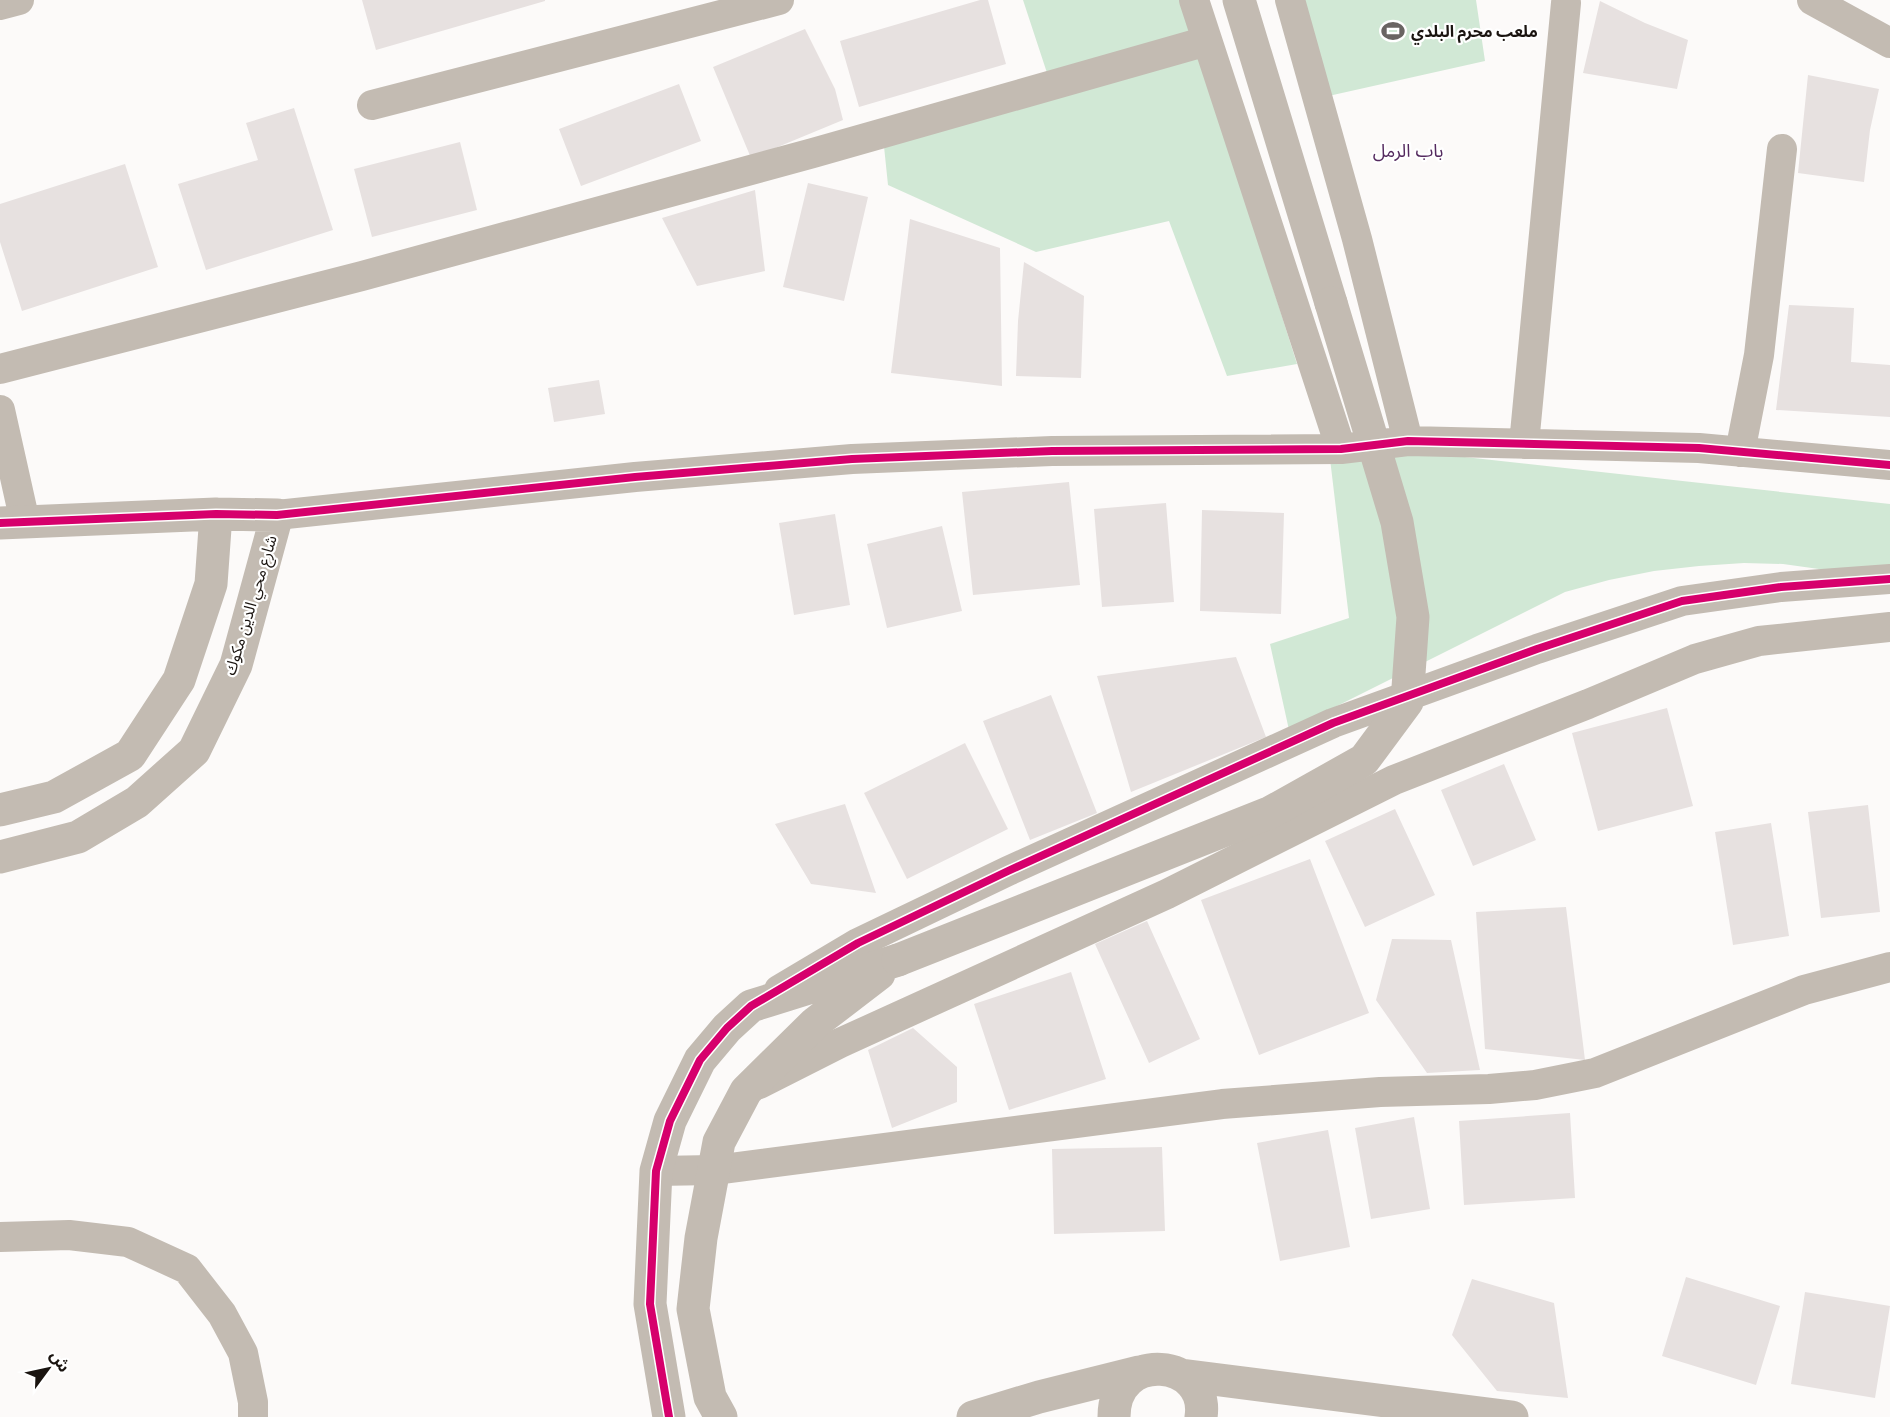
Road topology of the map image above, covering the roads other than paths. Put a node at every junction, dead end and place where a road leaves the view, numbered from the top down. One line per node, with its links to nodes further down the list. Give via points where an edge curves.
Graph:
1 (19, 0): 8 (street)
2 (780, 0): 11 (street)
3 (1194, 0): 9 (street)
4 (1239, 0): 27 (street, bridge, via 1397,522 1413,617 1407,702 1364,760 1271,812)
5 (1290, 0): 15 (street)
6 (1812, 0): 10 (street)
7 (1566, 3): 16 (street)
8 (0, 5)
9 (1207, 41): 13 (street, via 374,273); 17 (street)
10 (1890, 43)
11 (372, 105)
12 (1782, 149): 18 (street, via 1760,355)
13 (0, 369)
14 (0, 410): 22 (street)
15 (1408, 441): 16 (street); 17 (street)
16 (1524, 444): 18 (street)
17 (1341, 449): 21 (street, via 1052,451 852,459)
18 (1740, 452): 19 (street)
19 (1890, 465)
20 (216, 514): 21 (street); 22 (street); 25 (street, via 211,584 179,680 130,755 54,797)
21 (277, 514): 26 (street, شارع محي الدين مكوك, via 236,665 194,750 136,802 78,837)
22 (12, 523)
23 (1890, 579): 29 (street, via 1781,587 1682,601 1333,723 858,943)
24 (1890, 627): 30 (street, via 1759,640 1695,659 1394,780 1167,894 840,1043)
25 (0, 810)
26 (0, 857)
27 (898, 960): 29 (street); 30 (street, via 815,1023)
28 (1890, 967): 31 (street, via 1804,990 1595,1073 1535,1085 1222,1104)
29 (751, 1006): 32 (street, via 700,1060 670,1121)
30 (746, 1091): 31 (street, via 719,1142)
31 (714, 1170): 32 (street); 39 (street, via 693,1309 710,1397)
32 (656, 1171): 38 (street, via 650,1304)
33 (0, 1238): 37 (street, via 69,1235 128,1242 187,1269 222,1314 243,1353)
34 (1140, 1372): 35 (street, via 1167,1369); 40 (street); 41 (street, via 1119,1391)
35 (1181, 1375): 36 (street); 42 (street, via 1200,1397)
36 (1489, 1416)
37 (253, 1417)
38 (669, 1417)
39 (721, 1417)
40 (973, 1417)
41 (1114, 1417)
42 (1202, 1417)

